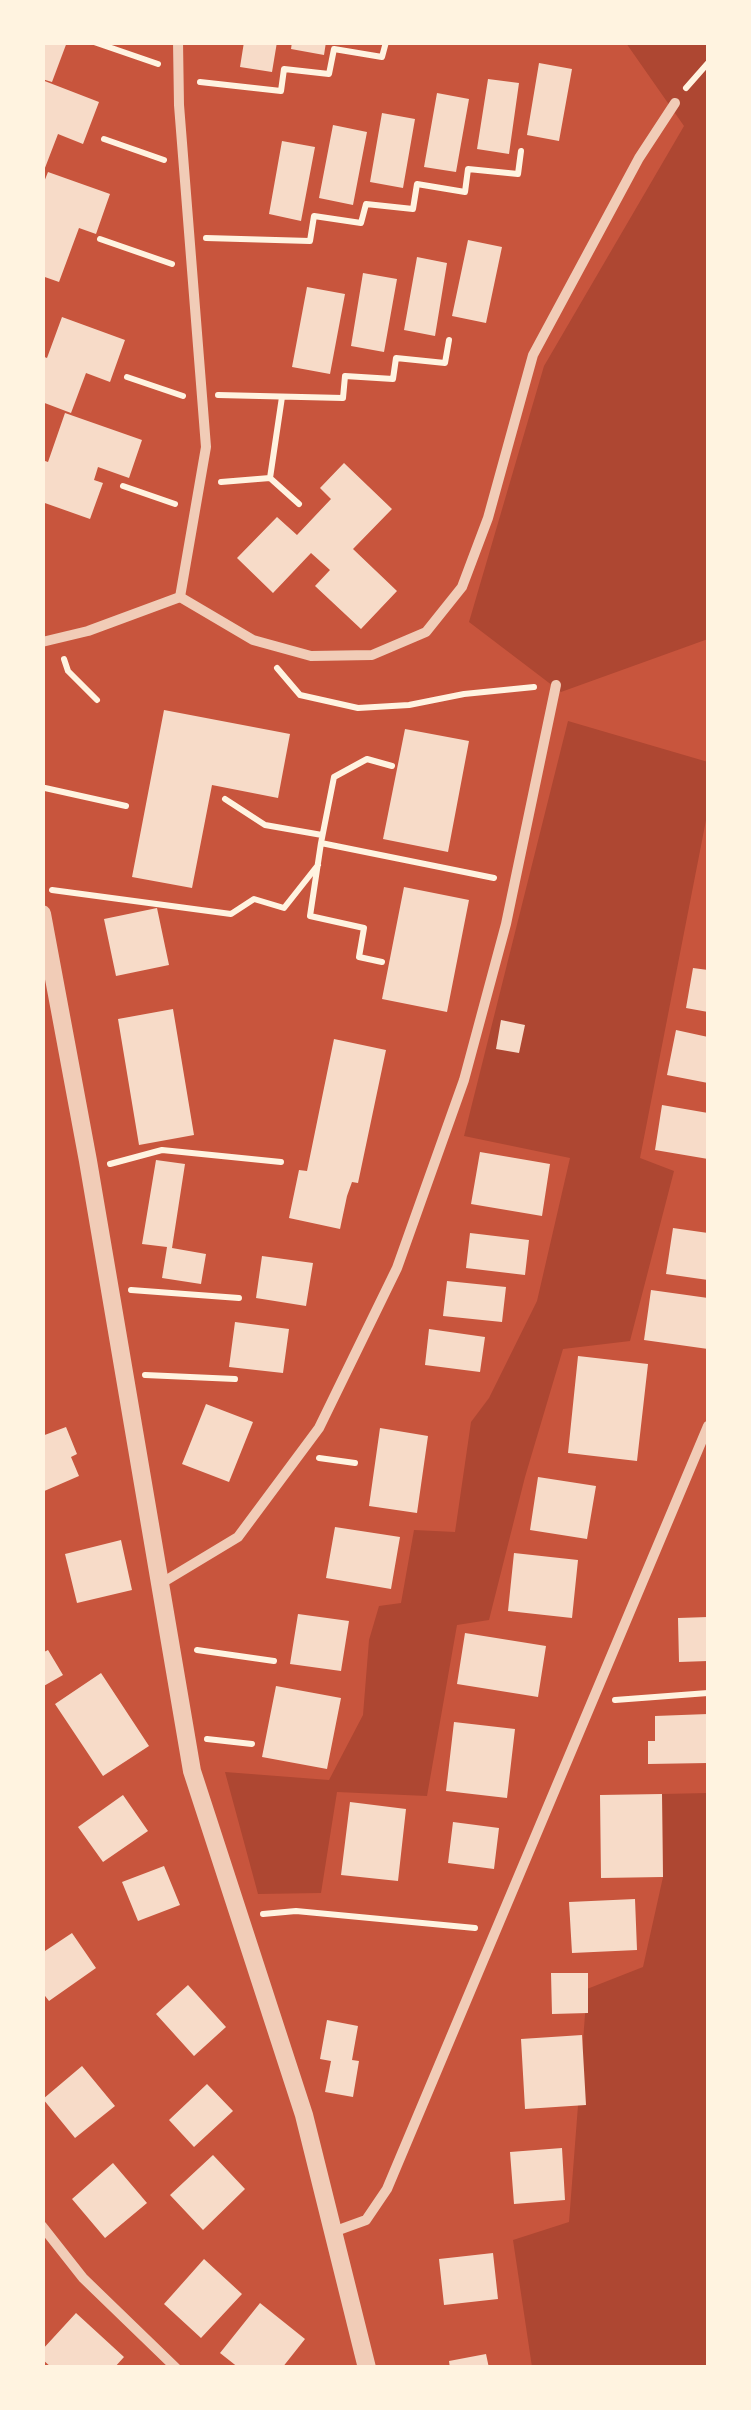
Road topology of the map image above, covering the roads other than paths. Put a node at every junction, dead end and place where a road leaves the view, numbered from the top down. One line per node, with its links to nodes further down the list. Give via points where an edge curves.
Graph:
1 (178, 42): 3 (street, via 206,447)
2 (675, 103): 3 (street, via 533,355 462,587 426,632 372,655 311,656 254,640)
3 (180, 596): 4 (street)
4 (42, 642)
5 (556, 685): 8 (street, via 464,1080 398,1268 318,1428 238,1537)
6 (42, 914): 8 (street)
7 (708, 1426): 10 (street, via 388,2189 366,2220)
8 (160, 1584): 10 (street, via 186,1737 215,1846 299,2097)
9 (42, 2226): 11 (street, via 82,2278)
10 (333, 2232): 12 (street)
11 (176, 2368)
12 (368, 2368)

